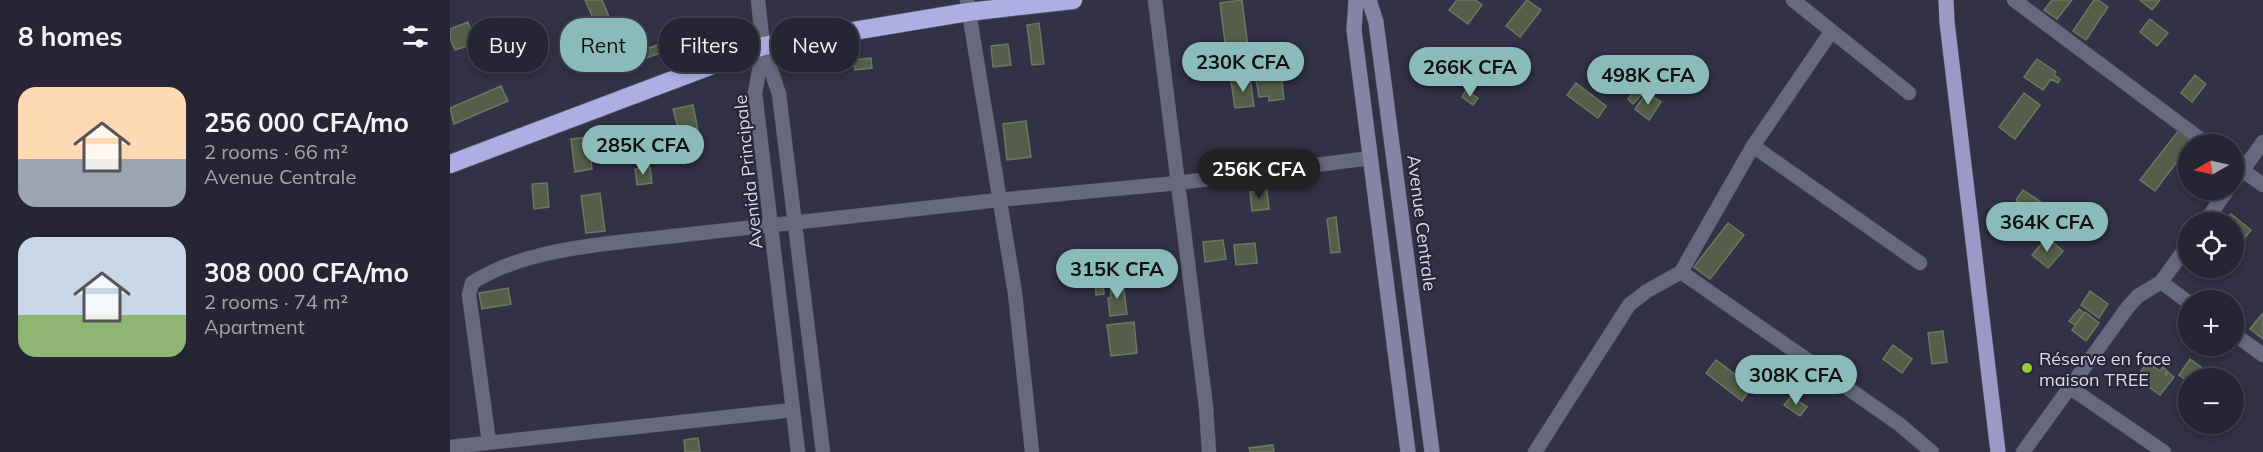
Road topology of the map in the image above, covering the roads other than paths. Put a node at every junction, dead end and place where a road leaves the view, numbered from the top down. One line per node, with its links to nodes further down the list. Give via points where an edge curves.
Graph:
1 (758, 0): 14 (street)
2 (1073, 0): 10 (highway)
3 (1155, 0): 23 (street)
4 (1356, 0): 19 (street, via 1354,30)
5 (1369, 0): 44 (street, Avenue Centrale, via 1377,34)
6 (1793, 0): 13 (street)
7 (1941, 0): 12 (main road)
8 (1946, 0): 12 (main road)
9 (2014, 0): 16 (street)
10 (1052, 1): 11 (highway)
11 (968, 6): 14 (highway); 25 (street)
12 (1947, 22): 47 (main road)
13 (1831, 32): 15 (street); 18 (street)
14 (763, 46): 21 (highway); 26 (street, Avenida Principale, via 779,94); 27 (street, Avenida Principale, via 755,93)
15 (1908, 93)
16 (2194, 134)
17 (2263, 142): 20 (street)
18 (1753, 146): 29 (street); 30 (street)
19 (1370, 158): 23 (street); 43 (street)
20 (2244, 161)
21 (450, 164)
22 (2244, 171): 24 (street)
23 (1178, 183): 25 (street); 42 (street)
24 (2263, 185)
25 (998, 200): 26 (street); 41 (street, via 1015,293)
26 (794, 222): 27 (street); 40 (street, Avenida Principale)
27 (771, 224): 36 (street, Avenida Principale); 37 (street, via 568,249 530,258 472,283 469,295)
28 (2178, 259): 31 (street)
29 (1920, 263)
30 (1682, 272): 45 (street, via 1629,305); 46 (street, via 1899,424)
31 (2162, 282): 32 (street); 35 (street, via 2138,296)
32 (2178, 294)
33 (2244, 341): 34 (street)
34 (2263, 355)
35 (2069, 387): 48 (street); 49 (street)
36 (793, 410): 37 (street); 39 (street, Avenida Principale)
37 (489, 442): 38 (street)
38 (450, 447)
39 (798, 452)
40 (823, 452)
41 (1032, 452)
42 (1209, 452)
43 (1408, 452)
44 (1432, 452)
45 (1535, 452)
46 (1932, 452)
47 (1998, 452)
48 (2023, 452)
49 (2164, 452)

